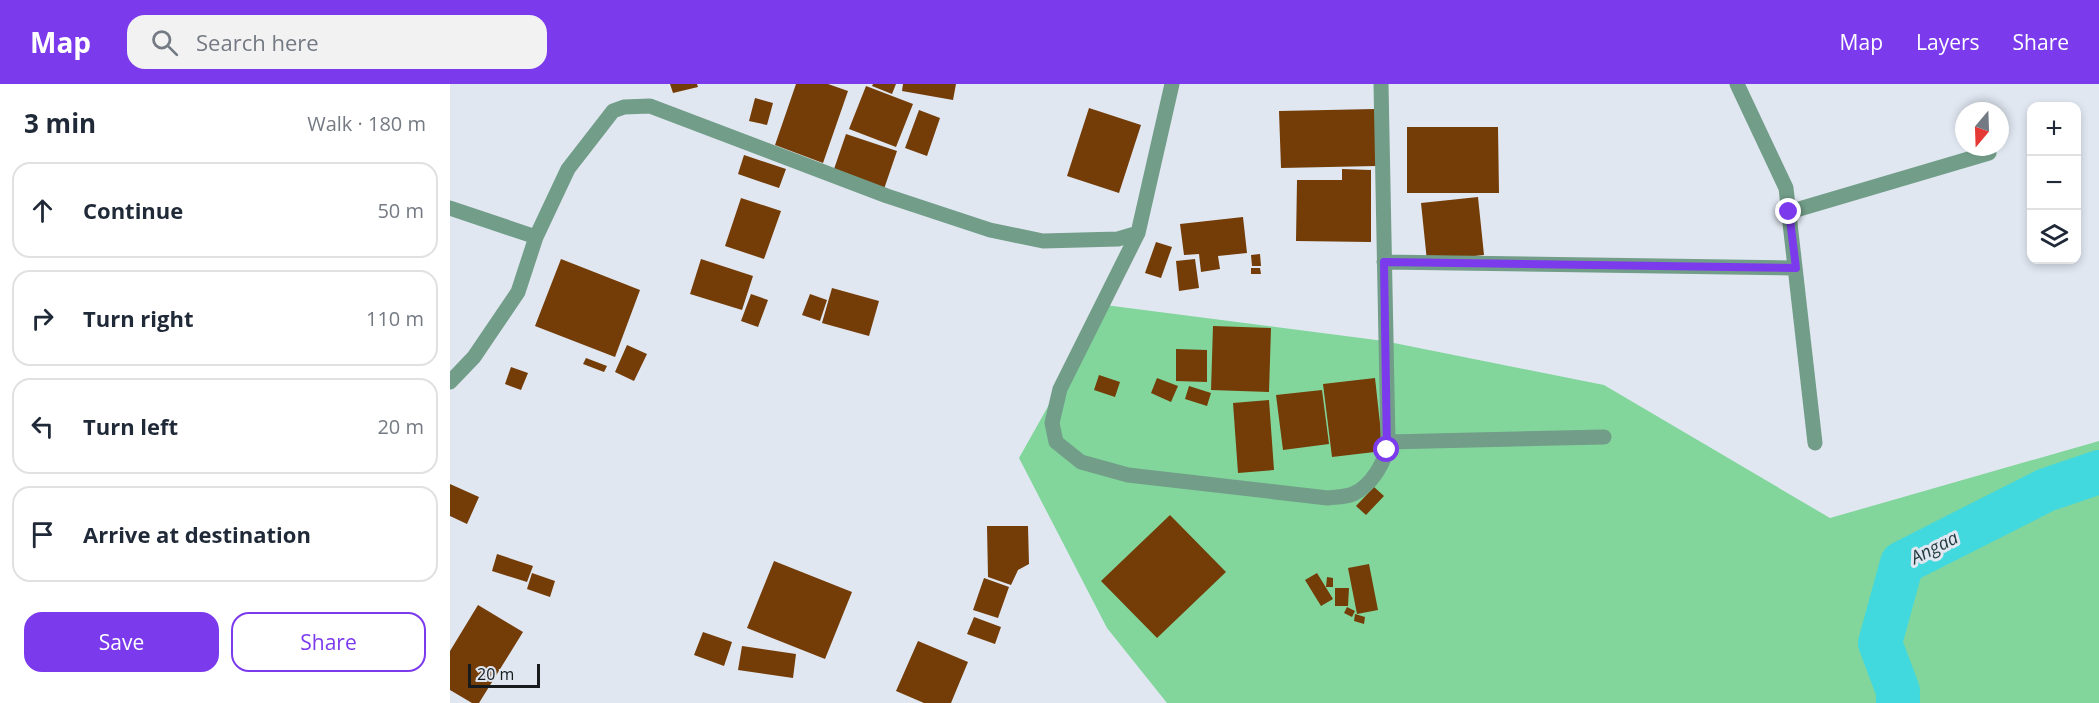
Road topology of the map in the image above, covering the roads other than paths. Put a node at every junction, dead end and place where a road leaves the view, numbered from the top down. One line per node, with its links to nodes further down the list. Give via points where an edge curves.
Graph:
1 (1172, 84): 7 (street)
2 (1381, 84): 9 (street)
3 (1737, 84): 6 (street, via 1786,188)
4 (1979, 156): 6 (street)
5 (450, 208): 8 (street)
6 (1789, 212): 10 (street)
7 (1138, 233): 8 (street, via 1118,239 1043,241 990,230 887,196 650,106 613,111 568,170); 13 (street, via 1060,389 1052,423 1056,442 1081,462 1128,475 1328,498 1352,495 1368,483 1383,462)
8 (536, 237): 11 (street, via 518,292 474,357)
9 (1384, 262): 10 (street); 13 (street)
10 (1796, 268): 14 (street)
11 (450, 382)
12 (1604, 437): 13 (street)
13 (1388, 442)
14 (1815, 443)

